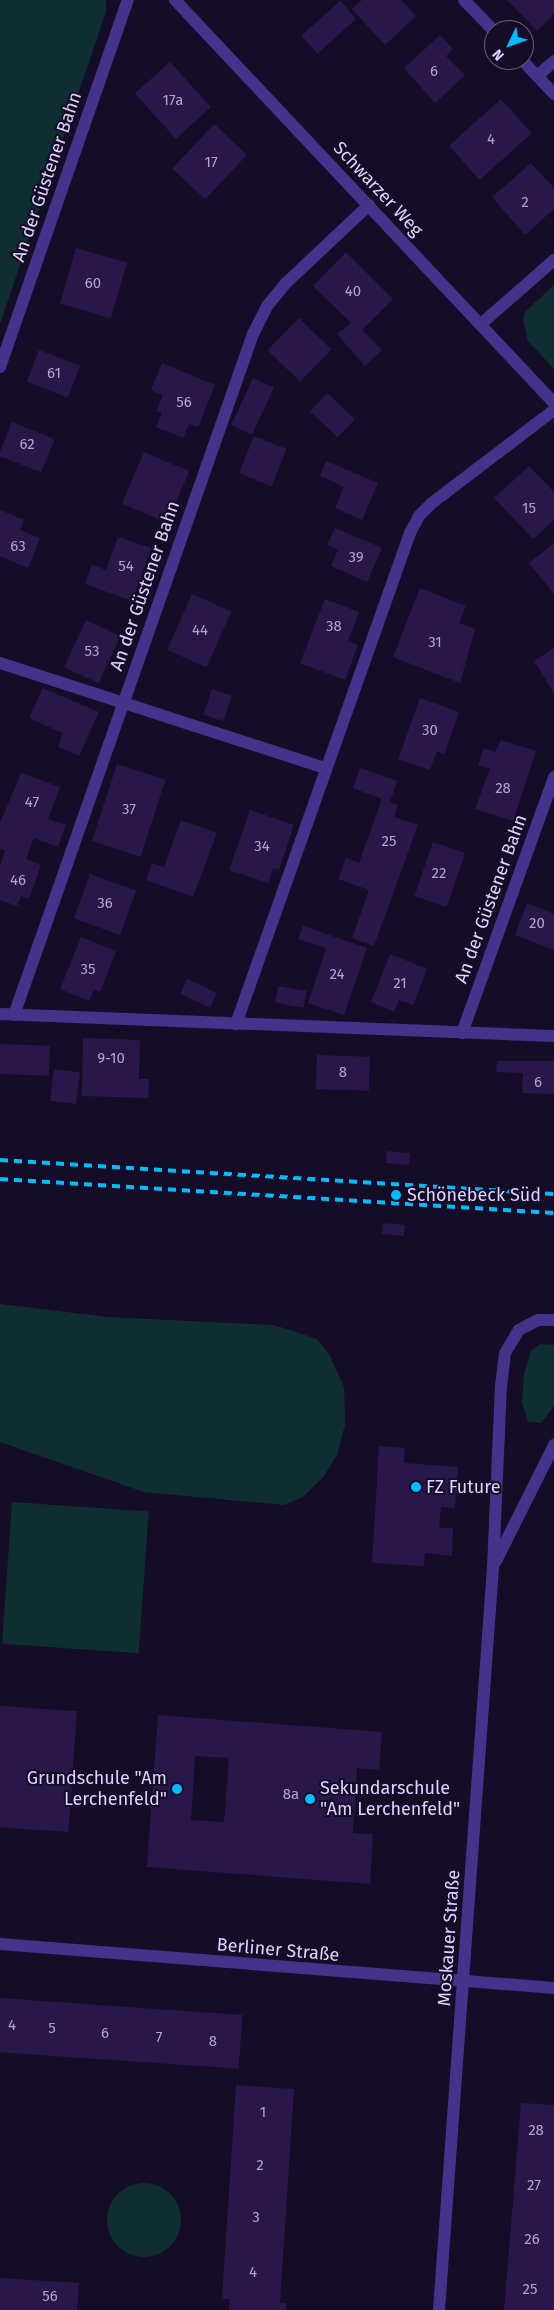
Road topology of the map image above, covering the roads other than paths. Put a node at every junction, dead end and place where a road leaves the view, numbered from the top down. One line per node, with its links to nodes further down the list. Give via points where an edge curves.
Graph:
1 (128, 0): 12 (street, An der Güstener Bahn)
2 (175, 0): 9 (street, Schwarzer Weg)
3 (464, 0): 4 (street)
4 (484, 21)
5 (554, 61): 7 (street)
6 (531, 70): 7 (street)
7 (537, 76): 8 (street)
8 (554, 94)
9 (369, 205): 11 (street, Schwarzer Weg); 16 (street, An der Güstener Bahn, via 286,283 268,305 253,334)
10 (554, 260): 11 (street)
11 (481, 324): 13 (street, Schwarzer Weg)
12 (0, 367)
13 (554, 403)
14 (554, 410): 17 (street, via 419,516 410,533)
15 (0, 663): 16 (street)
16 (124, 702): 17 (street); 20 (street, An der Güstener Bahn)
17 (326, 768): 21 (street)
18 (554, 777): 22 (street, An der Güstener Bahn)
19 (0, 1014): 20 (street)
20 (14, 1015): 21 (street)
21 (236, 1024): 22 (street)
22 (462, 1033): 23 (street)
23 (554, 1036)
24 (554, 1320): 26 (street, Moskauer Straße, via 538,1320 519,1330 505,1353)
25 (554, 1445): 26 (street, Moskauer Straße)
26 (493, 1568): 28 (street, Moskauer Straße)
27 (0, 1944): 28 (street, Berliner Straße)
28 (464, 1982): 29 (street, Berliner Straße); 30 (street, Moskauer Straße)
29 (554, 1988)
30 (439, 2310)

